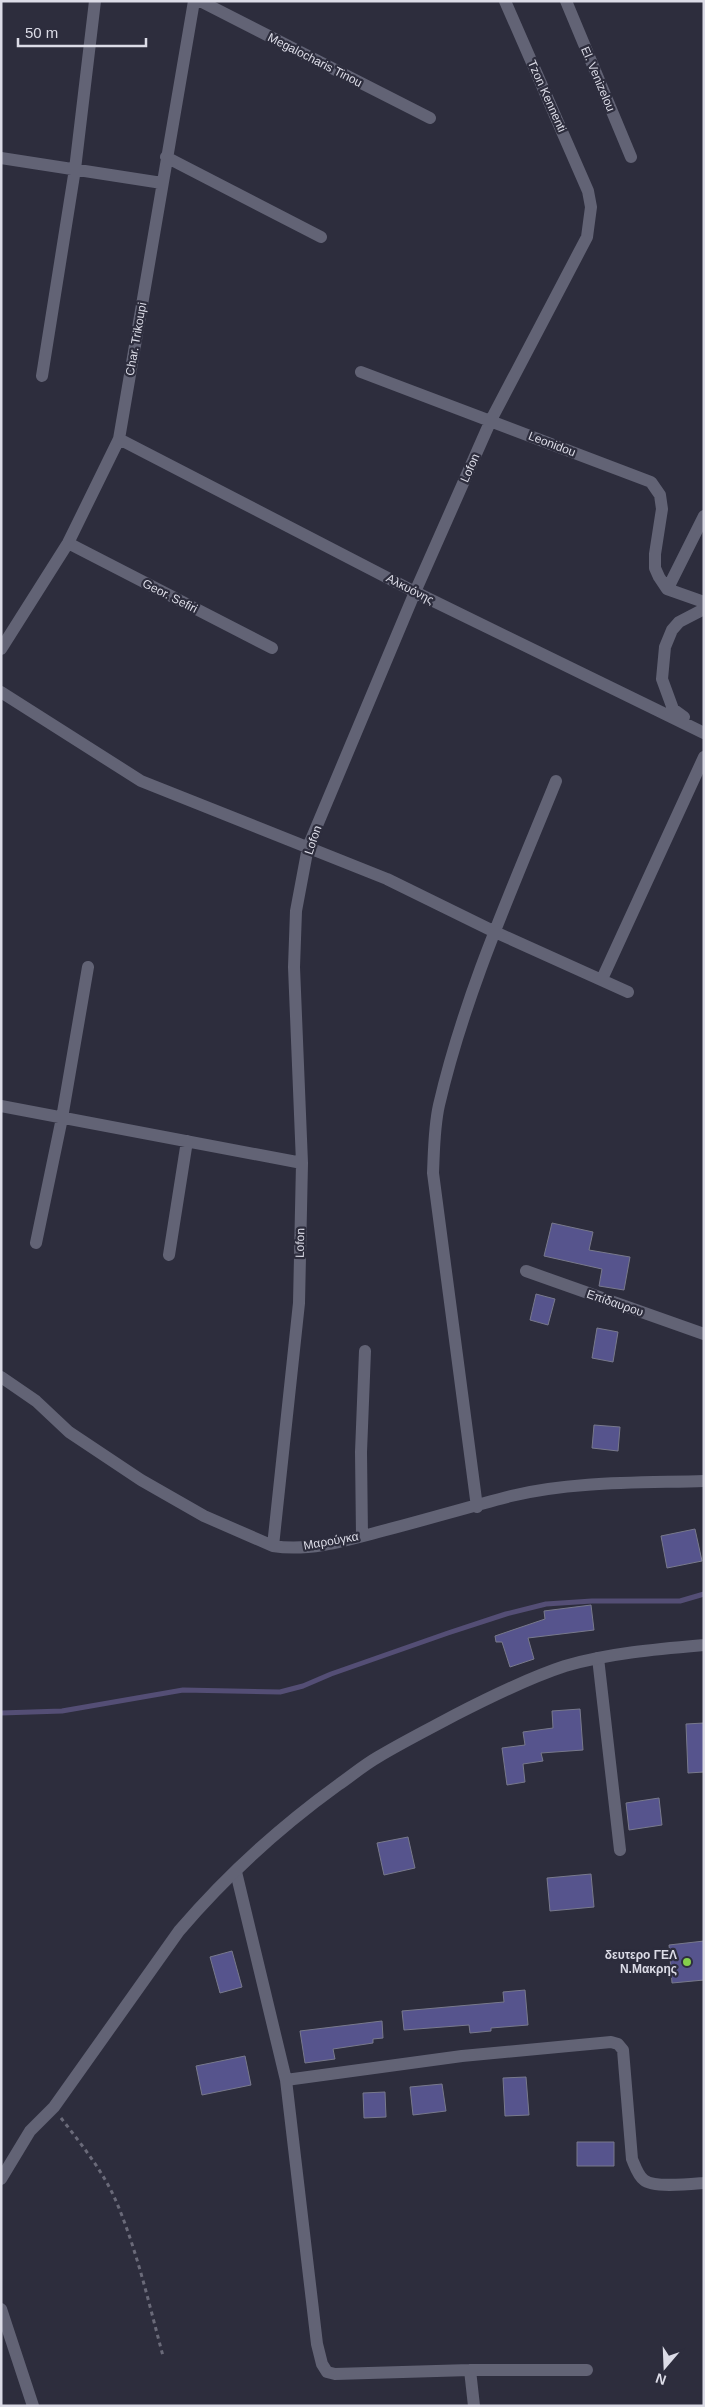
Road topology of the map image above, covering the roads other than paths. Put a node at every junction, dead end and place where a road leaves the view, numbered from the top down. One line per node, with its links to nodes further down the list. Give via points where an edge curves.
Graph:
1 (95, 1): 10 (street)
2 (194, 1): 7 (street, Char. Trikoupi)
3 (200, 1): 6 (street, Megalocharis Tinou)
4 (505, 1): 12 (street, Tzon Kennenti)
5 (566, 1): 8 (street, El. Venizelou)
6 (430, 118)
7 (166, 157): 11 (street, Char. Trikoupi); 13 (street)
8 (631, 157)
9 (1, 158): 10 (street)
10 (75, 169): 11 (street); 15 (street)
11 (162, 183): 17 (street, Char. Trikoupi)
12 (588, 191): 16 (street, Lofon, via 592,207 587,237)
13 (321, 237)
14 (360, 372): 16 (street, Leonidou)
15 (42, 376)
16 (491, 420): 20 (street, Leonidou, via 651,482 660,495 662,509 655,568); 21 (street, Lofon)
17 (119, 439): 19 (street, Char. Trikoupi); 21 (street, Αλκυόνης)
18 (704, 516): 20 (street)
19 (68, 543): 24 (street, Geor. Sefiri); 25 (street, Char. Trikoupi)
20 (668, 588): 22 (street)
21 (415, 592): 27 (street, Αλκυόνης); 30 (street, Lofon)
22 (704, 602)
23 (704, 609): 27 (street, via 672,630 665,647 662,680 672,709)
24 (272, 648)
25 (1, 649)
26 (1, 692): 30 (street, via 141,780)
27 (704, 732)
28 (704, 756): 33 (street)
29 (556, 781): 31 (street)
30 (308, 847): 31 (street, via 387,879); 38 (street, Lofon, via 296,911 294,958)
31 (494, 932): 33 (street); 46 (street, via 438,1106 433,1173)
32 (88, 966): 36 (street)
33 (602, 979): 34 (street)
34 (628, 992)
35 (1, 1106): 36 (street)
36 (62, 1118): 37 (street); 39 (street)
37 (187, 1141): 38 (street); 40 (street)
38 (302, 1162): 48 (street, Lofon, via 299,1303)
39 (36, 1243)
40 (169, 1255)
41 (526, 1272): 42 (street, Επίδαυρου)
42 (704, 1334)
43 (366, 1351): 47 (street)
44 (1, 1377): 48 (street, Μαρούγκα, via 36,1401 69,1432 141,1480 204,1516)
45 (704, 1481): 46 (street, Μαρούγκα, via 582,1485 520,1494)
46 (477, 1506): 47 (street, Μαρούγκα)
47 (362, 1536): 48 (street, Μαρούγκα, via 285,1548)
48 (273, 1546)
49 (704, 1645): 50 (street)
50 (598, 1658): 51 (street); 52 (street, via 565,1667 488,1698 377,1757 284,1825)
51 (620, 1850)
52 (236, 1872): 53 (street); 54 (street, via 180,1931 54,2107 30,2131)
53 (286, 2080): 55 (street, via 462,2056 611,2042 623,2050 632,2159 639,2174 652,2184); 57 (street, via 317,2344 327,2372)
54 (1, 2179)
55 (704, 2183)
56 (1, 2309): 59 (street)
57 (470, 2370): 58 (street); 60 (street)
58 (587, 2370)
59 (33, 2406)
60 (474, 2406)

